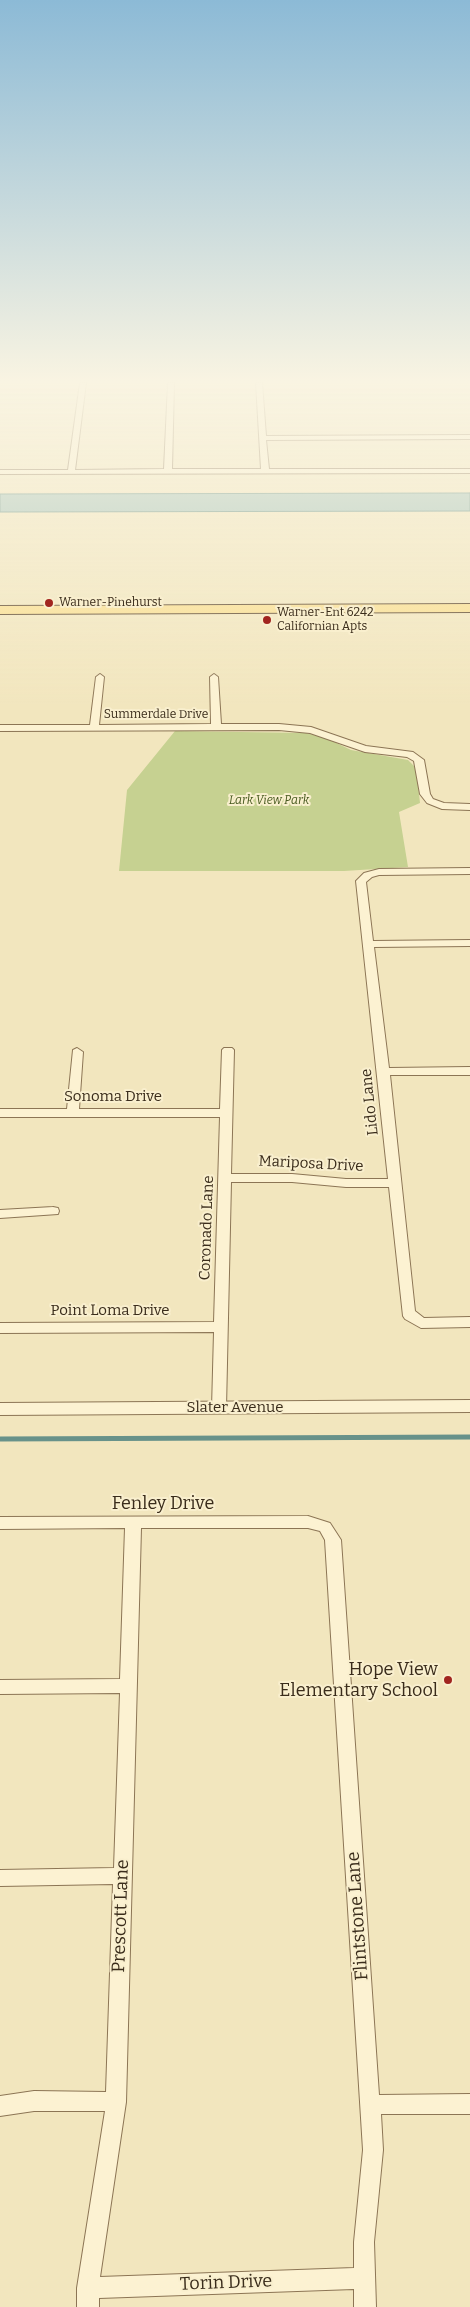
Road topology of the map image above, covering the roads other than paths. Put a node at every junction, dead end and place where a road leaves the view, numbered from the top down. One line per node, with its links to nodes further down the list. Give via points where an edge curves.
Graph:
1 (470, 608): 2 (main road)
2 (0, 610)
3 (470, 617): 4 (main road)
4 (0, 618)
5 (100, 676): 9 (street)
6 (214, 677): 7 (street)
7 (216, 727): 9 (street, Summerdale Drive); 10 (street, Summerdale Drive, via 312,730 365,749 406,752 420,760 425,794 435,804)
8 (0, 728): 9 (street, Summerdale Drive)
9 (94, 728)
10 (470, 807)
11 (470, 871): 13 (street, Lido Lane, via 368,874 361,880)
12 (470, 943): 13 (street)
13 (368, 944): 17 (street, Lido Lane)
14 (228, 1050): 20 (street, Coronado Lane)
15 (77, 1052): 19 (street)
16 (470, 1071): 17 (street)
17 (384, 1072): 22 (street, Lido Lane)
18 (0, 1113): 19 (street, Sonoma Drive)
19 (73, 1113): 20 (street, Sonoma Drive)
20 (227, 1113): 21 (street, Coronado Lane)
21 (225, 1178): 22 (street, Mariposa Drive); 26 (street, Coronado Lane)
22 (396, 1183): 25 (street, Lido Lane, via 410,1316 421,1322)
23 (53, 1211): 24 (street)
24 (0, 1214)
25 (470, 1322)
26 (220, 1327): 27 (street, Point Loma Drive); 29 (street, Coronado Lane)
27 (0, 1328)
28 (470, 1406): 29 (street, Slater Avenue)
29 (219, 1408): 30 (street, Slater Avenue)
30 (0, 1409)
31 (0, 1523): 32 (street, Fenley Drive)
32 (132, 1523): 33 (street, Fenley Drive, via 308,1522); 34 (street, Prescott Lane)
33 (325, 1527): 40 (street, Flintstone Lane, via 333,1540)
34 (128, 1686): 35 (street); 36 (street, Prescott Lane)
35 (0, 1687)
36 (122, 1876): 37 (street); 38 (street, Prescott Lane)
37 (0, 1878)
38 (116, 2102): 41 (street, via 34,2102); 43 (street, Prescott Lane)
39 (470, 2104): 40 (street)
40 (370, 2105): 42 (street, Flintstone Lane, via 373,2150 364,2242)
41 (0, 2106)
42 (364, 2278): 43 (street, Torin Drive); 44 (street, Flintstone Lane)
43 (88, 2298)
44 (366, 2307)

